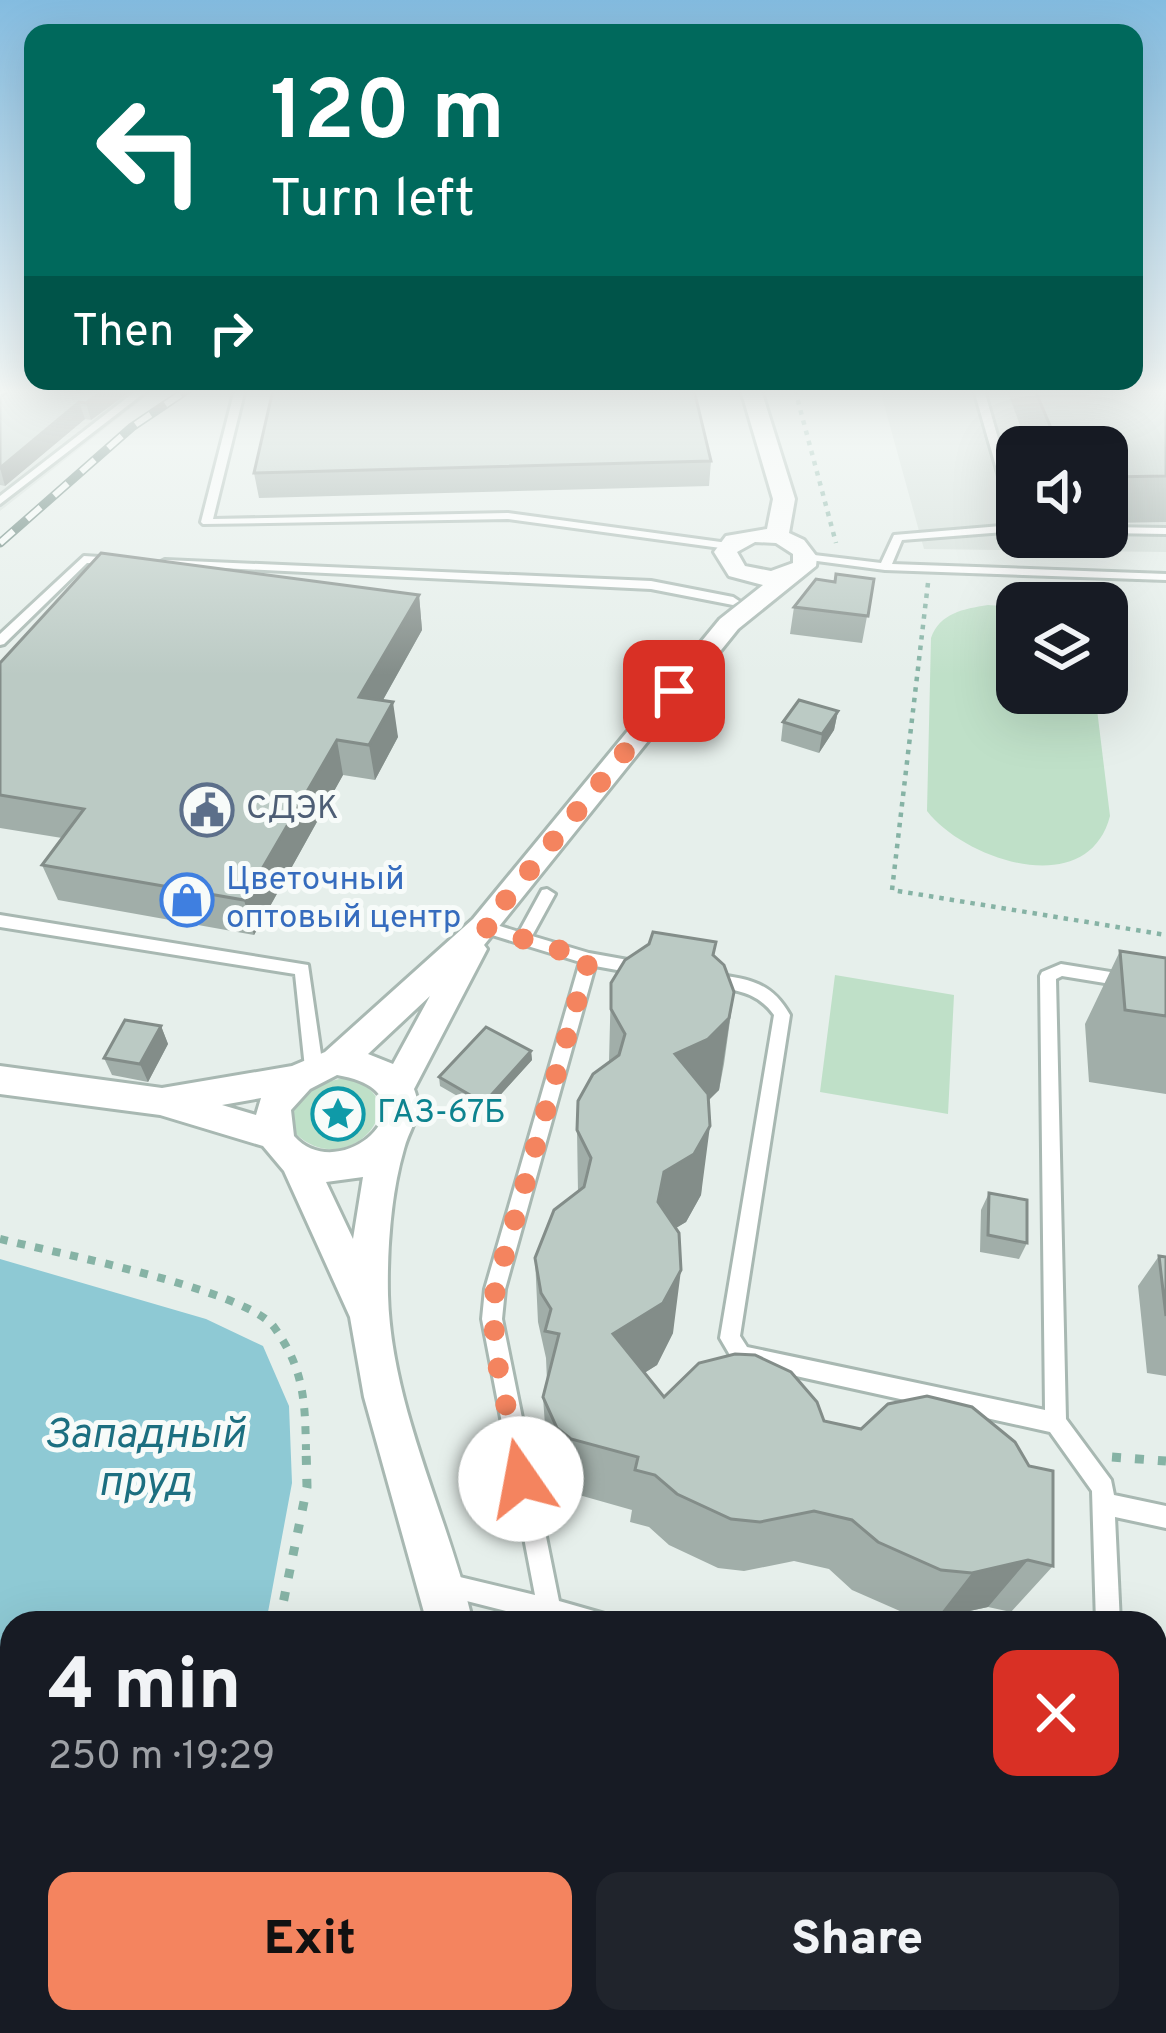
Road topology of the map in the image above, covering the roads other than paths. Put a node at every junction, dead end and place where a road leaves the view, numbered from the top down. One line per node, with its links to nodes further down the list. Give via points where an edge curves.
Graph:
1 (216, 485): 7 (lane, via 207,522 508,516)
2 (780, 485): 6 (street)
3 (996, 527): 11 (lane, via 898,537)
4 (1128, 530): 5 (lane)
5 (1166, 531)
6 (777, 536): 7 (street, via 743,537); 8 (street)
7 (728, 555): 12 (street, via 751,577); 14 (street)
8 (813, 559): 11 (lane); 12 (street)
9 (131, 561): 15 (lane, via 83,559)
10 (155, 562): 14 (lane, via 651,586)
11 (885, 567): 13 (lane)
12 (788, 577): 14 (street)
13 (1166, 577)
14 (731, 612): 18 (street)
15 (0, 641)
16 (547, 894): 19 (lane)
17 (0, 921): 24 (lane, via 302,969)
18 (484, 927): 19 (lane); 24 (street); 26 (street)
19 (523, 938): 20 (lane)
20 (589, 959): 21 (lane); 35 (lane, via 492,1318)
21 (657, 971)
22 (680, 975): 31 (lane, via 762,989 782,1015 733,1348)
23 (1166, 987): 31 (lane, via 1060,970 1048,976)
24 (315, 1070): 26 (street, via 370,1065); 27 (street); 29 (street, via 274,1107)
25 (0, 1080): 27 (street)
26 (398, 1087): 28 (street, via 402,1122)
27 (160, 1101): 29 (street)
28 (386, 1147): 29 (street, via 350,1167 326,1169); 30 (street)
29 (287, 1148): 30 (street)
30 (369, 1316): 34 (street)
31 (1056, 1423): 32 (lane, via 1098,1479)
32 (1105, 1504): 33 (lane); 37 (lane)
33 (1166, 1517)
34 (447, 1604): 35 (lane)
35 (549, 1610): 36 (lane)
36 (553, 1611)
37 (1108, 1611)

